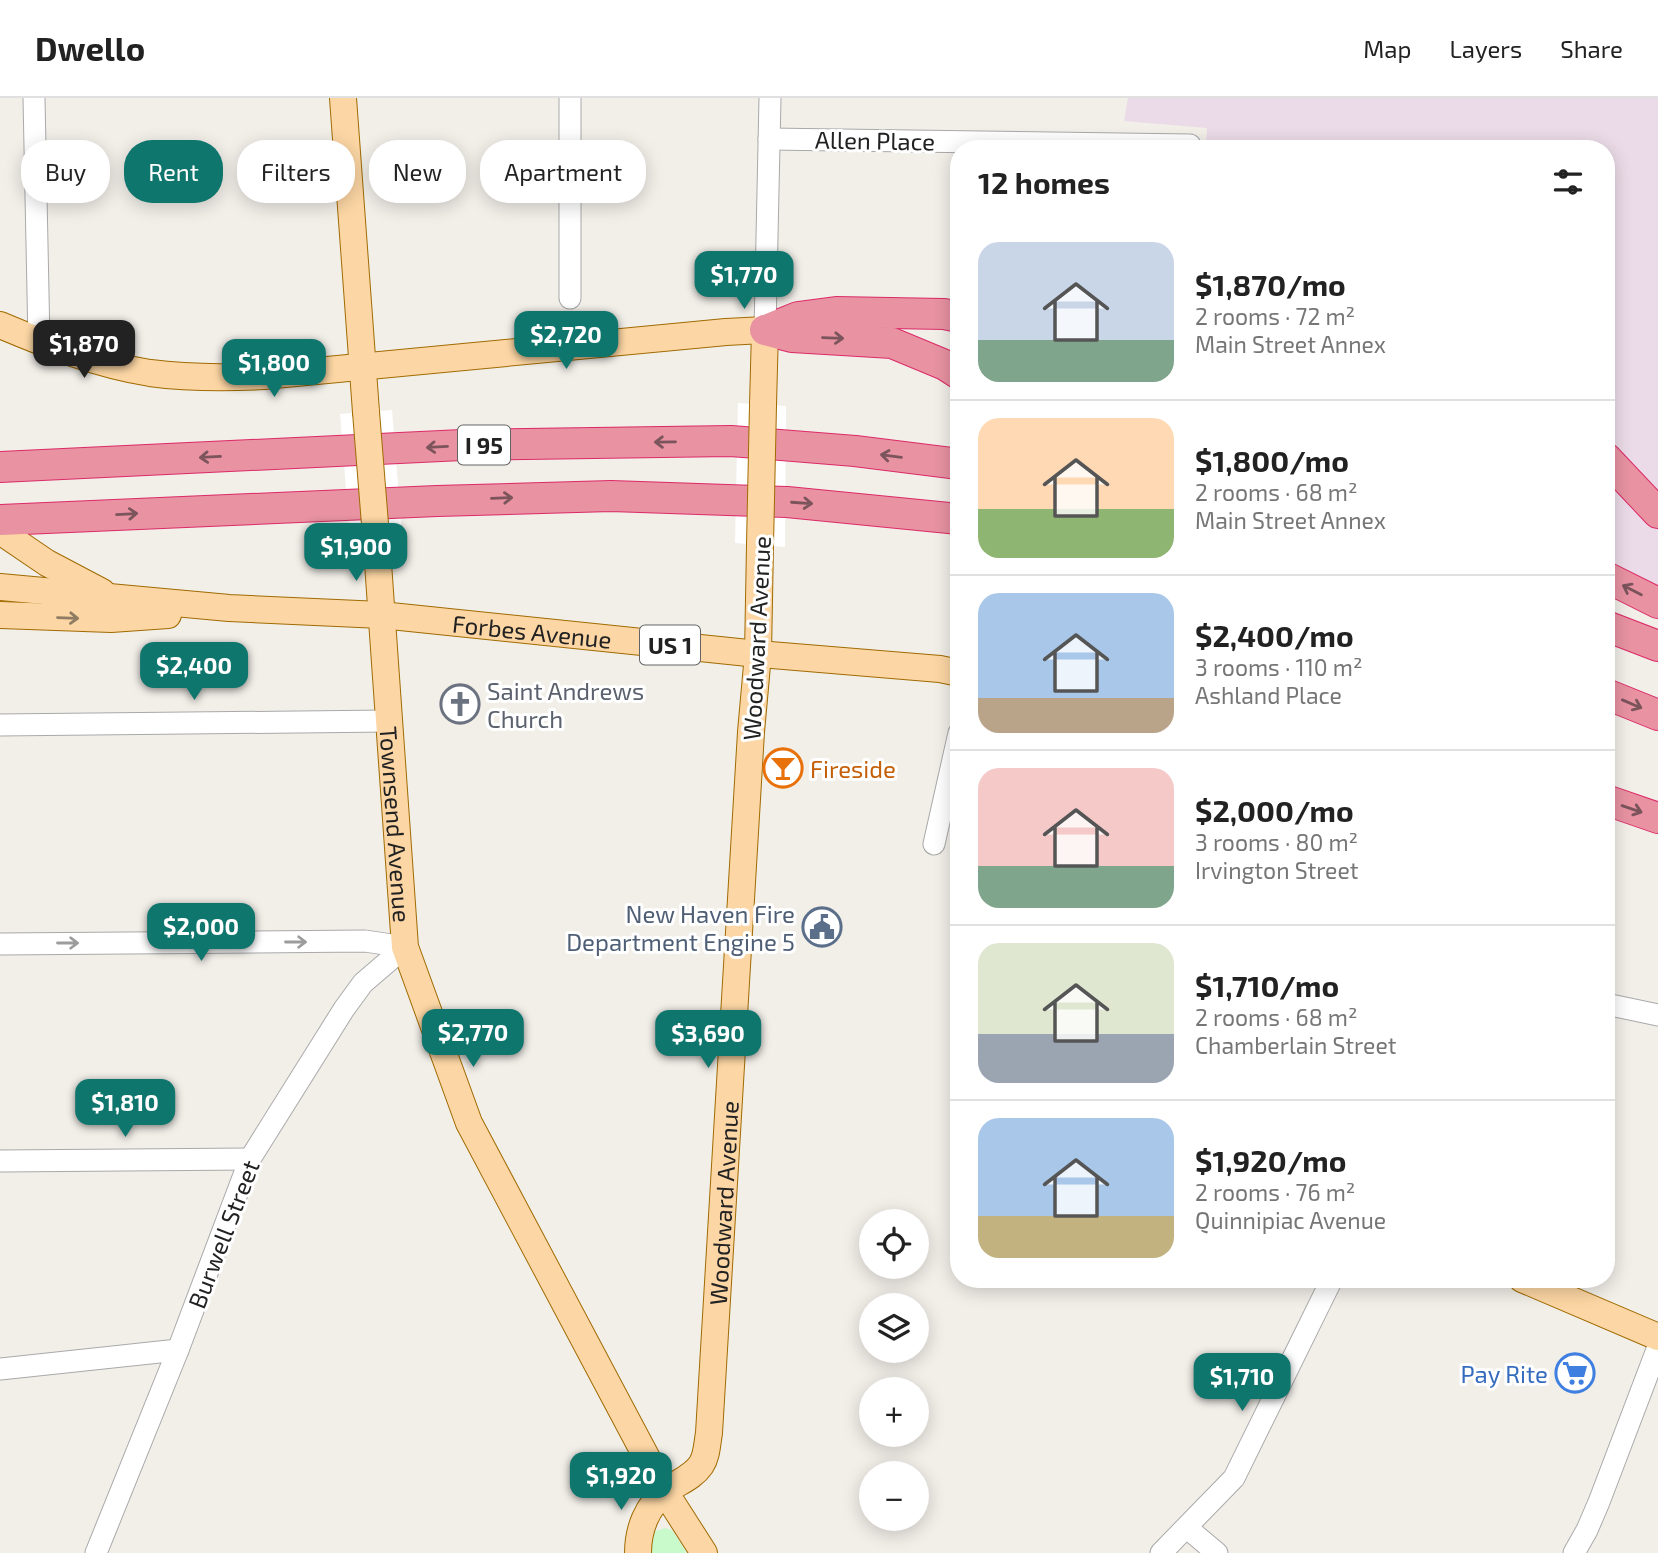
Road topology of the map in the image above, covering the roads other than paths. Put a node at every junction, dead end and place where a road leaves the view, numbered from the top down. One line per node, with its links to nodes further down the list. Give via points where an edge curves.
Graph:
1 (34, 98): 11 (street)
2 (343, 98): 12 (main road, Townsend Avenue)
3 (570, 98): 7 (street)
4 (770, 98): 5 (street, Woodward Avenue)
5 (769, 139): 6 (street, Allen Place); 10 (street, Woodward Avenue)
6 (950, 142)
7 (570, 298)
8 (950, 315): 10 (highway, via 836,312 798,317)
9 (0, 325): 11 (main road)
10 (765, 330): 12 (main road); 13 (highway, one-way to 13, via 792,337 892,343); 30 (main road, Woodward Avenue, bridge)
11 (39, 342): 12 (main road, via 148,372 184,376 255,377)
12 (363, 367): 27 (main road, Townsend Avenue, bridge)
13 (950, 368)
14 (950, 463): 15 (highway, I 95, one-way to 15, via 731,441 462,445)
15 (0, 467)
16 (1615, 468): 17 (highway)
17 (1658, 513)
18 (950, 518): 19 (highway, I 95, one-way to 18, via 600,496 787,502)
19 (0, 520)
20 (0, 532): 22 (main road, via 10,552); 23 (main road, US 1)
21 (1615, 582): 24 (highway, one-way to 21)
22 (6, 588): 23 (main road, Forbes Avenue)
23 (112, 598): 25 (main road, Forbes Avenue / US 1)
24 (1658, 603)
25 (229, 608): 26 (main road, Forbes Avenue / US 1, one-way to 25, via 111,619); 27 (main road, Forbes Avenue / US 1)
26 (0, 615)
27 (381, 615): 30 (main road, Forbes Avenue / US 1); 34 (main road, Townsend Avenue)
28 (1615, 629): 29 (highway)
29 (1658, 646)
30 (758, 654): 31 (main road, Forbes Avenue / US 1); 52 (main road, Woodward Avenue, via 709,1433 702,1464 690,1478)
31 (950, 671)
32 (1615, 698): 33 (highway, one-way to 33)
33 (1658, 715)
34 (388, 721): 35 (street); 41 (main road, Townsend Avenue)
35 (0, 724)
36 (950, 773): 39 (street)
37 (1615, 803): 38 (highway, one-way to 38)
38 (1658, 818)
39 (934, 844)
40 (0, 944): 41 (street, one-way to 41, via 365,941)
41 (405, 947): 44 (street, Burwell Street, via 363,983); 52 (main road, Townsend Avenue, via 469,1123)
42 (1615, 1006): 43 (street)
43 (1658, 1015)
44 (250, 1159): 45 (street); 50 (street, Burwell Street)
45 (0, 1161)
46 (1328, 1288): 53 (street, via 1234,1478)
47 (1543, 1288): 48 (main road)
48 (1658, 1337)
49 (1658, 1347): 59 (street, via 1600,1502)
50 (178, 1350): 51 (street); 54 (street, Burwell Street)
51 (0, 1369)
52 (665, 1492): 55 (main road, Woodward Avenue, via 645,1516 638,1533); 56 (main road, Townsend Avenue)
53 (1187, 1528): 57 (street); 58 (street)
54 (96, 1553)
55 (638, 1553)
56 (704, 1553)
57 (1161, 1553)
58 (1217, 1553)
59 (1574, 1553)

